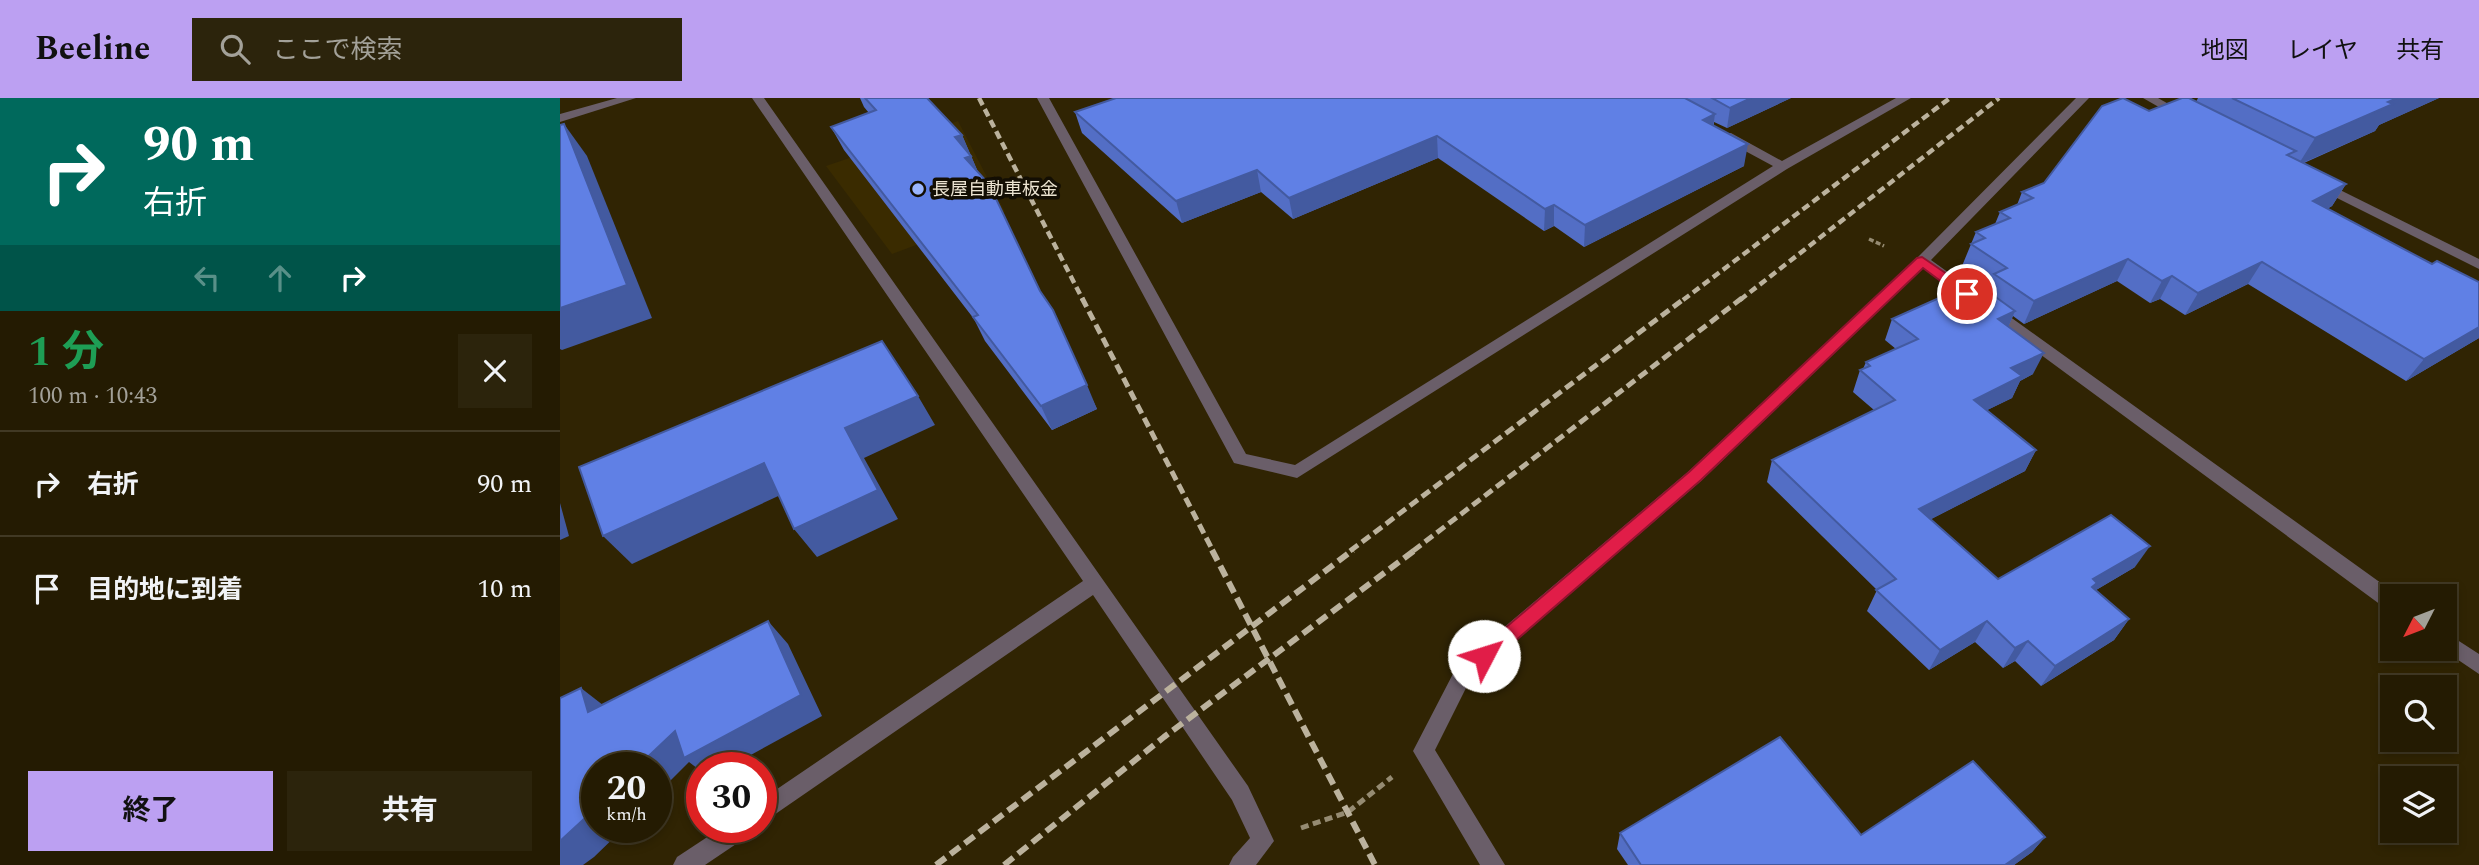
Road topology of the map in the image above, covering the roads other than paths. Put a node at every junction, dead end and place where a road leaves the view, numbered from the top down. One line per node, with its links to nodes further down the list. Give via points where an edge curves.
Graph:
1 (630, 98): 7 (street)
2 (758, 98): 14 (street)
3 (1043, 98): 10 (street, via 1240,459 1297,472)
4 (1905, 98): 10 (street)
5 (2083, 98): 12 (street)
6 (2149, 98): 8 (street)
7 (560, 118)
8 (2198, 123)
9 (1713, 129): 10 (street)
10 (1782, 166)
11 (2308, 178): 13 (street)
12 (1922, 261): 15 (street); 22 (street, via 1695,476 1463,674 1424,751)
13 (2479, 265)
14 (1095, 583): 18 (street); 21 (street, via 1240,793 1263,841)
15 (2380, 593)
16 (2457, 649): 17 (street)
17 (2479, 665)
18 (777, 802)
19 (718, 843): 20 (street)
20 (685, 865)
21 (1241, 865)
22 (1493, 865)

